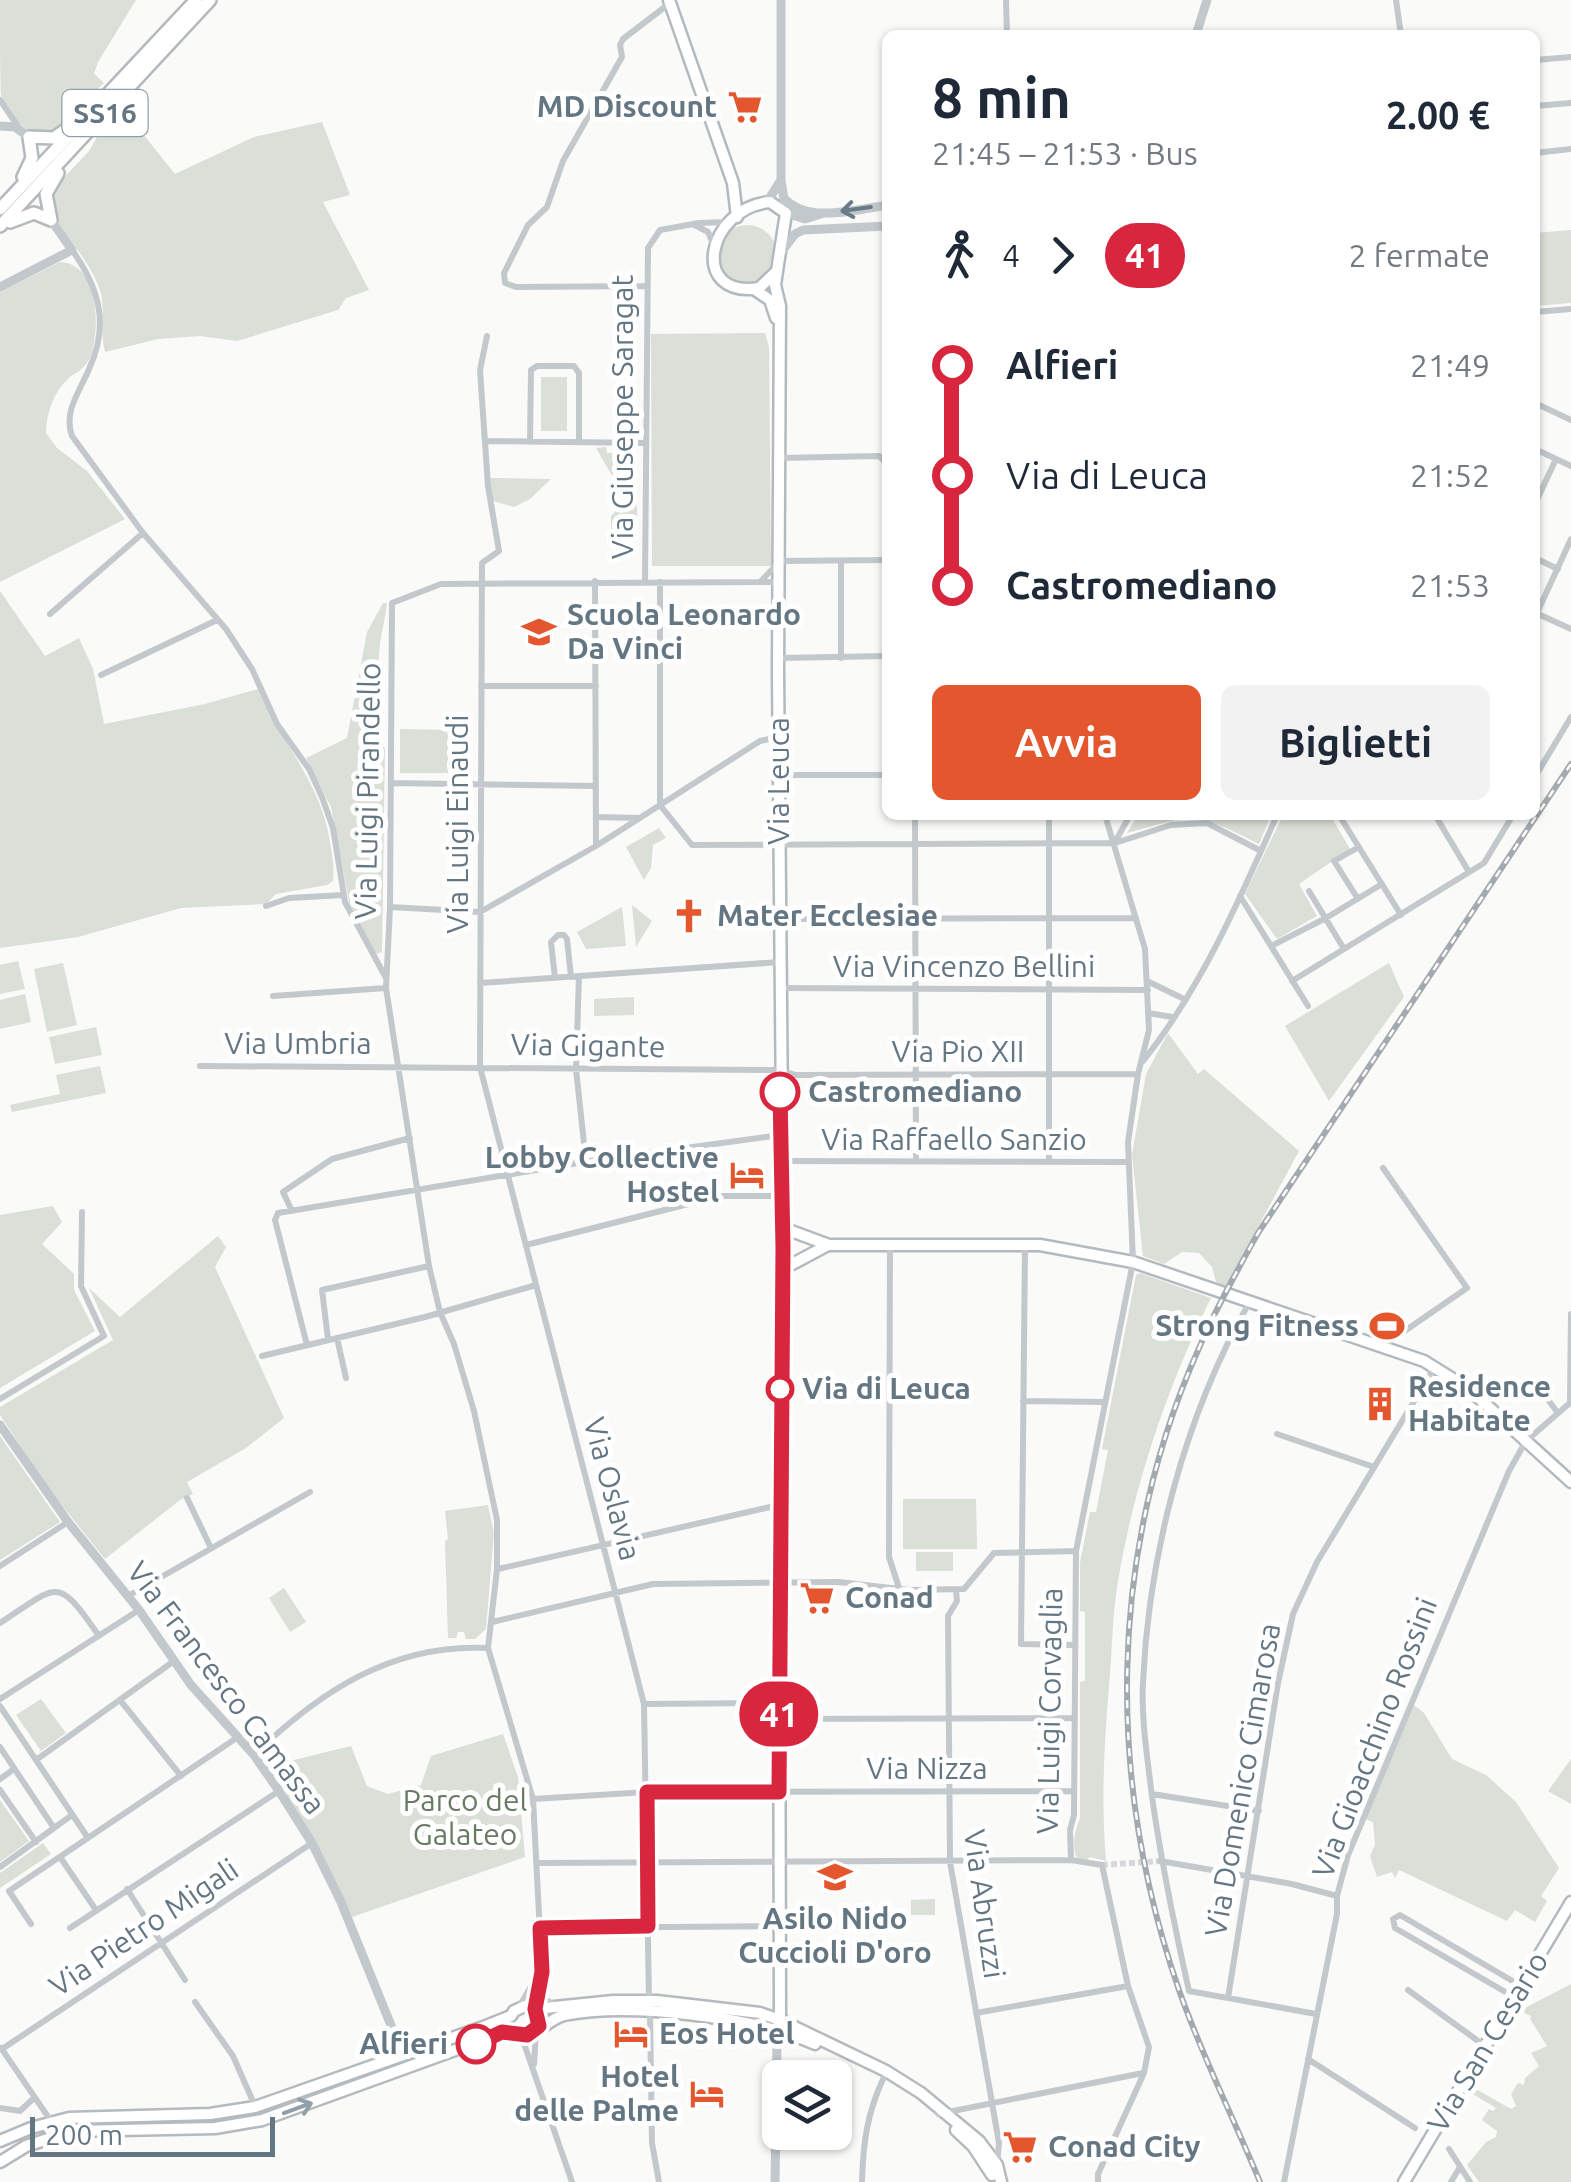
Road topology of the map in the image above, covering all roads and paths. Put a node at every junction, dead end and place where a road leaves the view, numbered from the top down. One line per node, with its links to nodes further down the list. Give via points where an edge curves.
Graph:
1 (196, 0): 13 (highway, SS16)
2 (210, 0): 19 (highway, SS16)
3 (781, 0): 22 (street)
4 (1006, 0): 8 (street)
5 (1207, 0): 9 (street)
6 (1396, 0): 10 (street)
7 (670, 1): 23 (main road); 39 (street, via 623,39 622,57 563,161 547,207 528,225 504,272 505,283 516,287)
8 (1007, 30)
9 (1198, 30)
10 (1399, 30)
11 (1571, 57): 12 (street)
12 (1540, 60)
13 (118, 84): 18 (highway, via 61,135 48,140); 26 (highway, SS16)
14 (0, 100): 18 (street)
15 (1571, 103): 16 (street)
16 (1540, 106)
17 (0, 126): 18 (street)
18 (25, 133): 26 (highway, via 30,166)
19 (88, 133): 31 (highway, via 48,185); 34 (highway, SS16)
20 (1571, 150): 21 (street)
21 (1540, 152)
22 (780, 180): 24 (street); 25 (street, via 769,199)
23 (733, 183): 25 (main road); 30 (main road)
24 (784, 196): 28 (street); 29 (street, via 794,208)
25 (757, 204): 28 (main road, via 776,204); 30 (main road)
26 (0, 206)
27 (882, 206): 29 (street, one-way to 29)
28 (786, 213): 29 (street, via 797,219); 37 (main road)
29 (824, 213)
30 (734, 219): 32 (street); 35 (main road)
31 (51, 220): 34 (highway, via 27,213); 36 (street)
32 (692, 224): 35 (street, via 708,232); 39 (street, Via Giuseppe Saragat, via 654,235)
33 (882, 226): 37 (street, via 803,230)
34 (0, 230)
35 (714, 248): 41 (main road, via 718,274)
36 (72, 250): 40 (street); 58 (street, via 96,291 99,322 94,359 70,412 70,432)
37 (782, 250): 38 (main road)
38 (777, 271): 41 (main road); 44 (main road, Via Leuca)
39 (647, 286): 51 (street, Via Giuseppe Saragat)
40 (0, 287)
41 (754, 289): 44 (main road, Via Leuca, via 770,300)
42 (1571, 309): 43 (street)
43 (1540, 312)
44 (779, 335): 53 (main road, Via Leuca)
45 (487, 336): 48 (street, via 480,370)
46 (1540, 406): 47 (street)
47 (1571, 420)
48 (486, 442): 49 (street); 66 (street, Via Luigi Einaudi, via 499,551 482,562)
49 (530, 442): 50 (street); 50 (street, via 531,370 574,366)
50 (579, 442): 51 (street)
51 (644, 443): 67 (street, Via Giuseppe Saragat)
52 (1540, 451): 55 (street)
53 (779, 458): 54 (street); 62 (main road, Via Leuca)
54 (882, 459)
55 (1556, 459): 56 (street); 57 (street)
56 (1571, 466)
57 (1540, 493)
58 (142, 533): 72 (street); 74 (street)
59 (1571, 539): 64 (street)
60 (882, 560): 63 (street)
61 (1540, 560): 64 (street)
62 (780, 561): 63 (street); 69 (street); 70 (main road, Via Leuca)
63 (841, 561): 78 (street)
64 (1558, 569): 71 (street)
65 (596, 581): 66 (street); 67 (street); 81 (street)
66 (482, 582): 80 (street, Via Luigi Einaudi); 87 (street, Via Luigi Pirandello, via 440,584 392,603)
67 (644, 582): 68 (street)
68 (660, 582): 69 (street); 90 (street)
69 (758, 582): 70 (street)
70 (780, 582): 77 (main road, Via Leuca)
71 (1540, 605)
72 (50, 614)
73 (1540, 615): 75 (street)
74 (217, 620): 79 (street); 111 (street, via 316,782 333,828)
75 (1571, 628)
76 (882, 656): 78 (street)
77 (778, 658): 78 (street); 83 (main road, Via Leuca)
78 (841, 658)
79 (102, 675)
80 (480, 686): 81 (street); 88 (street, Via Luigi Einaudi)
81 (596, 686): 89 (street)
82 (1571, 717): 84 (street)
83 (779, 737): 85 (main road, Via Leuca); 90 (street, via 760,741)
84 (1540, 769)
85 (779, 775): 86 (street); 102 (main road, Via Leuca)
86 (882, 775)
87 (392, 782): 88 (street); 115 (street, Via Luigi Pirandello)
88 (480, 784): 89 (street); 116 (street, Via Luigi Einaudi)
89 (596, 786): 91 (street)
90 (660, 805): 92 (street); 102 (street, via 692,845)
91 (596, 817): 92 (street); 105 (street)
92 (639, 818): 105 (street)
93 (915, 820): 103 (street)
94 (1050, 820): 104 (street)
95 (1108, 820): 101 (street)
96 (1127, 820): 101 (street)
97 (1275, 820): 107 (street)
98 (1342, 820): 106 (street)
99 (1438, 820): 108 (street)
100 (1509, 820): 108 (street, via 1484,863)
101 (1115, 843): 104 (street); 107 (street, via 1171,825 1207,823); 121 (street)
102 (779, 844): 103 (street); 118 (main road, Via Leuca)
103 (915, 844): 104 (street); 119 (street)
104 (1050, 844): 120 (street)
105 (596, 846): 116 (street)
106 (1359, 847): 109 (street); 113 (street, via 1334,861)
107 (1261, 850): 112 (street)
108 (1469, 872): 117 (street)
109 (1382, 884): 113 (street); 117 (street)
110 (1309, 892): 122 (street)
111 (343, 895): 114 (street); 128 (street)
112 (1239, 895): 123 (street); 137 (street)
113 (1358, 899): 122 (street)
114 (266, 906)
115 (390, 907): 116 (street); 128 (street, Via Luigi Pirandello)
116 (480, 912): 130 (street, Via Luigi Einaudi)
117 (1400, 914): 124 (street)
118 (780, 918): 119 (street); 125 (main road, Via Leuca)
119 (915, 918): 120 (street); 134 (street)
120 (1051, 918): 121 (street); 135 (street)
121 (1136, 918): 131 (street)
122 (1326, 918): 123 (street); 124 (street)
123 (1271, 946): 129 (street)
124 (1344, 949): 129 (street)
125 (780, 962): 126 (street); 133 (main road, Via Leuca)
126 (575, 976): 127 (street); 127 (street, via 568,940 558,934 552,942); 145 (street)
127 (555, 978): 130 (street)
128 (387, 979): 132 (street, Via Luigi Pirandello)
129 (1292, 981): 138 (street)
130 (480, 983): 144 (street, Via Luigi Einaudi)
131 (1148, 986): 135 (street, Via Vincenzo Bellini); 137 (street); 139 (street)
132 (386, 988): 136 (street); 143 (street, Via Luigi Pirandello)
133 (780, 988): 134 (street, Via Vincenzo Bellini); 146 (main road, Via Leuca)
134 (914, 991): 135 (street, Via Vincenzo Bellini); 147 (street)
135 (1050, 991): 148 (street)
136 (273, 996)
137 (1184, 999): 140 (street)
138 (1308, 1006)
139 (1148, 1012): 140 (street); 141 (street)
140 (1172, 1017): 141 (street)
141 (1142, 1062): 149 (street, Via Luigi Corvaglia)
142 (200, 1066): 143 (street, Via Umbria)
143 (396, 1066): 144 (street, Via Gigante); 151 (street, Via Luigi Pirandello)
144 (480, 1067): 145 (street, Via Gigante); 158 (street, Via Luigi Einaudi)
145 (576, 1069): 146 (street, Via Gigante); 153 (street)
146 (780, 1070): 147 (street, Via Pio XII); 150 (main road, Via Leuca)
147 (915, 1074): 148 (street, Via Pio XII); 154 (street)
148 (1050, 1074): 149 (street, Via Pio XII); 155 (street)
149 (1138, 1074): 156 (street, Via Luigi Corvaglia)
150 (780, 1135): 152 (main road, Via Leuca); 153 (street)
151 (410, 1138): 159 (street, Via Luigi Pirandello); 161 (street, via 332,1159 283,1192)
152 (781, 1161): 154 (street, Via Raffaello Sanzio); 160 (main road, Via Leuca)
153 (586, 1162): 158 (street)
154 (916, 1162): 155 (street, Via Raffaello Sanzio)
155 (1049, 1162): 156 (street, Via Raffaello Sanzio)
156 (1126, 1162): 168 (street, Via Luigi Corvaglia)
157 (1384, 1168): 177 (street, via 1467,1288)
158 (508, 1175): 159 (street); 164 (street, Via Oslavia)
159 (416, 1190): 161 (street); 169 (street, Via Luigi Pirandello)
160 (782, 1196): 163 (main road, Via Leuca); 164 (street, via 720,1196)
161 (292, 1210): 176 (street, via 276,1220)
162 (82, 1212): 182 (street, via 81,1286 104,1336)
163 (783, 1228): 165 (main road); 170 (main road)
164 (526, 1245): 171 (street, Via Oslavia)
165 (829, 1245): 166 (main road); 170 (main road)
166 (890, 1245): 167 (main road); 203 (street, via 889,1557)
167 (1025, 1245): 168 (main road); 183 (street)
168 (1132, 1262): 172 (main road); 184 (street, Via Luigi Corvaglia)
169 (429, 1266): 173 (street, Via Luigi Pirandello); 175 (street, via 322,1290)
170 (782, 1269): 194 (main road)
171 (536, 1285): 173 (street); 196 (street, Via Oslavia)
172 (1249, 1302): 177 (main road); 234 (street, via 1212,1374 1163,1532 1142,1684)
173 (440, 1312): 175 (street); 201 (street, Via Luigi Pirandello, via 474,1411 497,1520)
174 (1571, 1314): 185 (street)
175 (332, 1339): 176 (street); 180 (street)
176 (307, 1345): 178 (street)
177 (1383, 1346): 179 (main road)
178 (262, 1356)
179 (1434, 1367): 189 (main road, via 1469,1388); 190 (street, Via Domenico Cimarosa)
180 (346, 1378)
181 (1542, 1392): 186 (street)
182 (0, 1399)
183 (1023, 1401): 184 (street); 198 (street)
184 (1104, 1402): 199 (street, Via Luigi Corvaglia)
185 (1570, 1402): 186 (street)
186 (1558, 1412): 189 (street)
187 (0, 1425): 195 (street, Via Francesco Camassa)
188 (1276, 1434): 190 (street)
189 (1526, 1441): 191 (main road); 252 (street, Via Gioacchino Rossini, via 1369,1800)
190 (1374, 1467): 236 (street, Via Domenico Cimarosa, via 1294,1614)
191 (1571, 1482)
192 (310, 1492): 197 (street)
193 (186, 1498): 197 (street)
194 (779, 1505): 196 (street); 202 (main road)
195 (68, 1522): 200 (street); 206 (street, Via Francesco Camassa)
196 (603, 1545): 201 (street); 205 (street, Via Oslavia)
197 (211, 1548): 206 (street)
198 (1024, 1551): 199 (street); 204 (street, via 994,1553 968,1586); 211 (street, via 1021,1644)
199 (1076, 1551): 211 (street, Via Luigi Corvaglia)
200 (0, 1566)
201 (497, 1569): 208 (street, Via Luigi Pirandello)
202 (778, 1582): 203 (street); 205 (street, via 653,1584); 217 (main road)
203 (900, 1589): 204 (street)
204 (956, 1590): 219 (street, Via Abruzzi, via 958,1601 948,1616)
205 (616, 1593): 208 (street); 216 (street, Via Oslavia)
206 (128, 1596): 207 (street, Via Francesco Camassa)
207 (139, 1610): 210 (street); 213 (street, Via Francesco Camassa)
208 (492, 1622): 212 (street, Via Luigi Pirandello)
209 (0, 1623): 210 (street, via 58,1591 74,1599)
210 (99, 1636): 215 (street)
211 (1073, 1645): 220 (street, Via Luigi Corvaglia)
212 (488, 1648): 223 (street, via 452,1646 377,1667 327,1694); 235 (street)
213 (174, 1661): 214 (street); 221 (street, Via Francesco Camassa)
214 (120, 1700): 224 (street); 226 (street)
215 (0, 1703): 224 (street)
216 (644, 1704): 217 (street); 232 (street, Via Oslavia)
217 (778, 1704): 218 (main road)
218 (779, 1718): 219 (street); 233 (main road)
219 (948, 1718): 220 (street); 230 (street, Via Abruzzi)
220 (1074, 1718): 231 (street, Via Luigi Corvaglia)
221 (238, 1737): 223 (street, Via Francesco Camassa); 226 (street)
222 (0, 1747): 225 (street)
223 (254, 1755): 229 (street, Via Francesco Camassa)
224 (36, 1760): 237 (street)
225 (14, 1769): 227 (street); 238 (street)
226 (181, 1776): 239 (street)
227 (0, 1778)
228 (0, 1790): 240 (street)
229 (279, 1791): 241 (street, Via Francesco Camassa); 251 (street)
230 (949, 1791): 231 (street, Via Nizza); 233 (street, Via Nizza); 247 (street, Via Abruzzi)
231 (1074, 1791): 243 (street, Via Luigi Corvaglia)
232 (647, 1792): 233 (street, Via Nizza); 235 (street, Via Nizza); 246 (street, Via Oslavia)
233 (779, 1792): 244 (main road)
234 (1152, 1794): 236 (street); 245 (street)
235 (533, 1799): 248 (street)
236 (1259, 1811): 250 (street, Via Domenico Cimarosa)
237 (72, 1815): 238 (street); 239 (street)
238 (54, 1828): 240 (street)
239 (88, 1838): 242 (street)
240 (36, 1842): 249 (street)
241 (312, 1844): 260 (street, Via Pietro Migali); 280 (street, Via Francesco Camassa)
242 (60, 1857): 254 (street); 255 (street, via 9,1891)
243 (1070, 1860): 247 (street); 263 (street, Via Luigi Corvaglia, via 1102,1865)
244 (779, 1861): 246 (street); 247 (street); 257 (main road)
245 (1160, 1861): 250 (street); 267 (street, via 1189,1992)
246 (648, 1862): 248 (street); 256 (street, Via Oslavia)
247 (950, 1862): 273 (street, Via Abruzzi)
248 (538, 1863): 259 (street)
249 (0, 1866)
250 (1249, 1878): 252 (street); 267 (street, Via Domenico Cimarosa)
251 (127, 1889): 254 (street); 260 (street)
252 (1336, 1896): 274 (street, Via Gioacchino Rossini)
253 (1571, 1902): 264 (main road, Via San Cesario)
254 (96, 1910): 258 (street)
255 (31, 1924)
256 (648, 1926): 257 (street); 259 (street); 270 (street, Via Oslavia)
257 (779, 1926): 275 (main road)
258 (70, 1928)
259 (540, 1928): 261 (street)
260 (162, 1943): 262 (street); 279 (street, Via Pietro Migali)
261 (541, 1961): 269 (street, via 545,1999); 271 (street); 272 (street)
262 (186, 1980)
263 (1128, 1986): 273 (street); 283 (street, Via Luigi Corvaglia, via 1149,2047)
264 (1521, 1986): 266 (main road, Via San Cesario); 266 (street, via 1400,1915 1393,1919 1395,1928)
265 (1408, 1990): 278 (street)
266 (1514, 1997): 278 (main road, Via San Cesario)
267 (1228, 1998): 274 (street)
268 (195, 2002): 287 (street, via 233,2056)
269 (554, 2005): 270 (main road); 271 (main road)
270 (649, 2006): 275 (main road, via 760,2013); 276 (main road, via 566,2015); 298 (street, Via Oslavia)
271 (535, 2009): 272 (main road); 276 (main road)
272 (515, 2012): 277 (main road, via 512,2028); 280 (main road)
273 (976, 2013): 286 (street, Via Abruzzi)
274 (1316, 2014): 281 (street, Via Gioacchino Rossini)
275 (779, 2025): 284 (main road); 289 (main road, via 886,2071); 299 (street)
276 (538, 2028): 277 (main road); 282 (street)
277 (519, 2034): 282 (street); 294 (main road, one-way to 277, via 73,2131 215,2128 262,2120 502,2032)
278 (1485, 2046): 304 (main road, Via San Cesario)
279 (1, 2048): 285 (street)
280 (404, 2055): 287 (main road)
281 (1308, 2059): 291 (street); 303 (street, Via Gioacchino Rossini)
282 (535, 2070): 297 (street)
283 (1144, 2072): 286 (street); 302 (street, Via Luigi Corvaglia)
284 (884, 2077): 289 (main road); 300 (street, via 868,2111)
285 (34, 2098): 288 (street, via 20,2112); 290 (street)
286 (992, 2102): 289 (street); 295 (street, Via Abruzzi)
287 (255, 2107): 290 (main road)
288 (0, 2108)
289 (942, 2113): 295 (main road, via 979,2142); 301 (main road)
290 (51, 2121): 292 (main road)
291 (1414, 2128)
292 (0, 2142)
293 (1448, 2149): 296 (street)
294 (0, 2162)
295 (996, 2166): 301 (main road)
296 (1460, 2167): 305 (street); 306 (street)
297 (572, 2182)
298 (659, 2182)
299 (776, 2182)
300 (862, 2182)
301 (998, 2182)
302 (1098, 2182)
303 (1284, 2182)
304 (1404, 2182)
305 (1451, 2182)
306 (1470, 2182)

